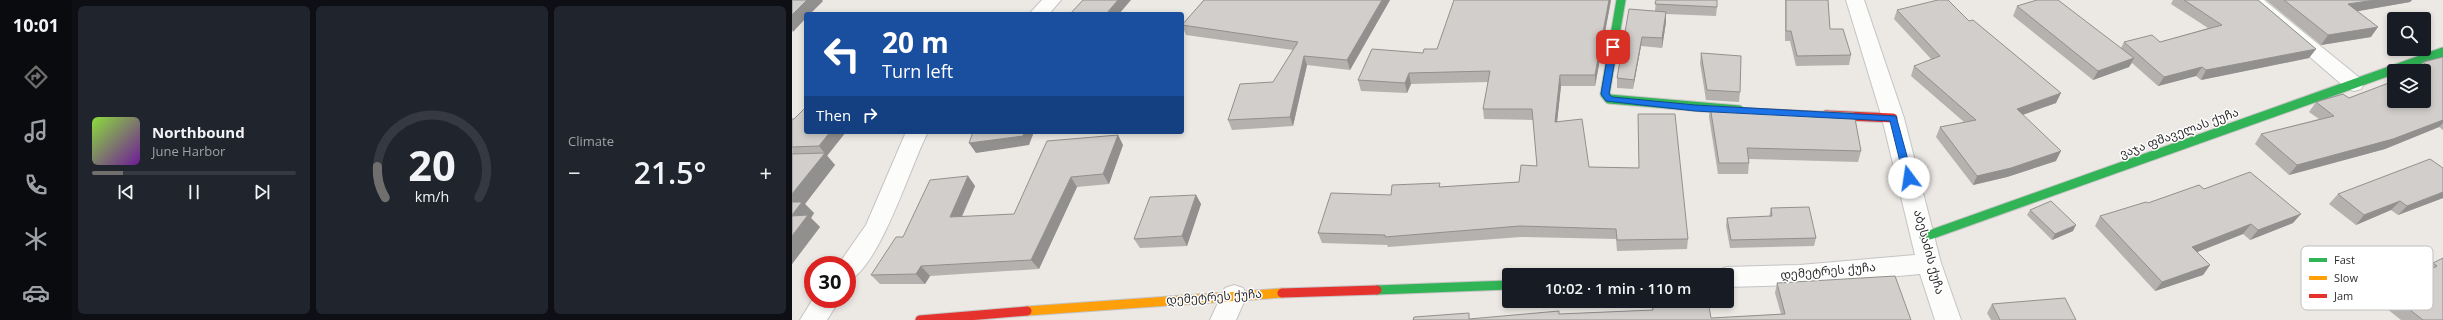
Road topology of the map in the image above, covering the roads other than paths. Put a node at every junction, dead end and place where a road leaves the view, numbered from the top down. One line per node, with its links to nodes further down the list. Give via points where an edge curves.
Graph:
1 (1052, 0): 5 (street)
2 (1621, 0): 8 (street, via 1605,94 1609,99)
3 (1855, 0): 10 (street, აბესაძის ქუჩა)
4 (2253, 0): 7 (street)
5 (1040, 12)
6 (2443, 52): 7 (street, ვაჯა ფშაველას ქუჩა)
7 (2354, 84): 12 (street, ვაჯა ფშაველას ქუჩა)
8 (1750, 111)
9 (1814, 114): 10 (street)
10 (1893, 118): 12 (street, აბესაძის ქუჩა)
11 (916, 134): 13 (street, via 876,229)
12 (1924, 237): 14 (street, აბესაძის ქუჩა)
13 (856, 258)
14 (1929, 263): 15 (street, დემეტრეს ქუჩა, via 1800,275); 22 (street, აბესაძის ქუჩა)
15 (1734, 278)
16 (1502, 285): 17 (street, დემეტრეს ქუჩა)
17 (1234, 295): 20 (street, დემეტრეს ქუჩა); 21 (street)
18 (821, 308): 19 (street)
19 (813, 320)
20 (920, 320)
21 (1223, 320)
22 (1948, 320)

